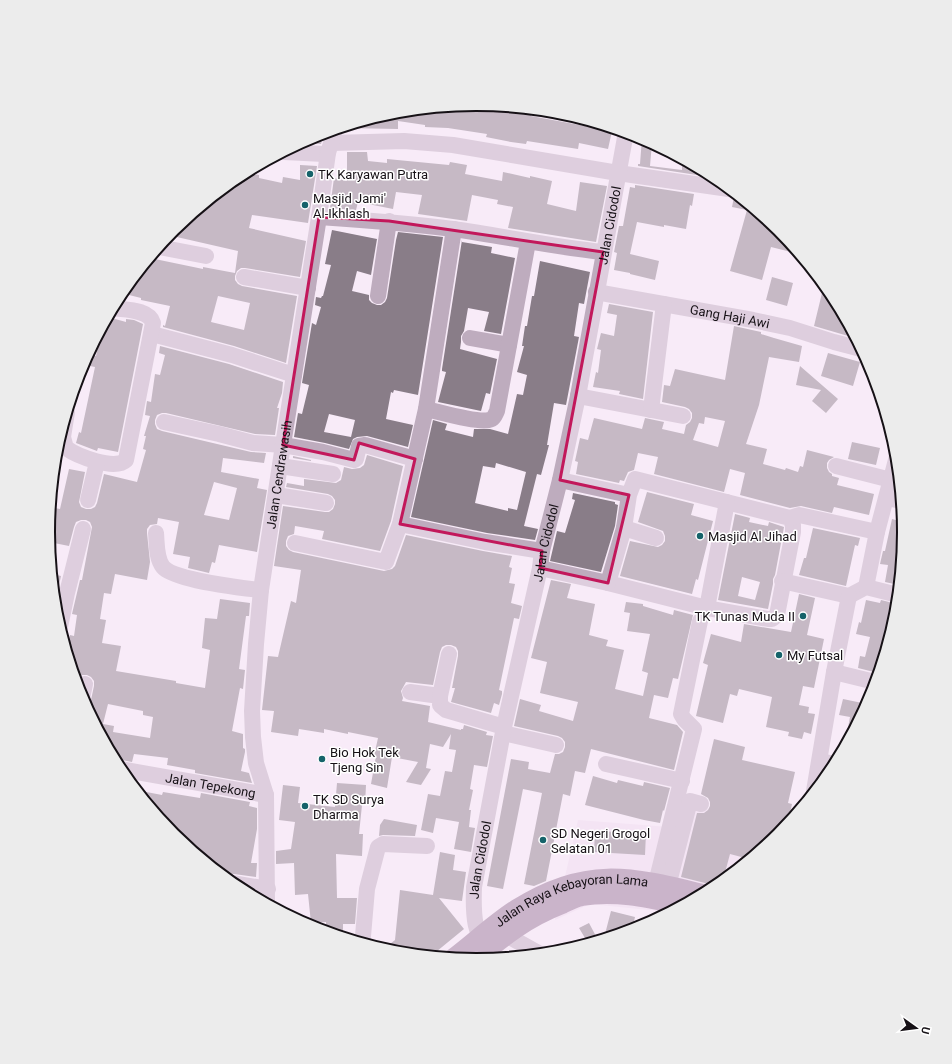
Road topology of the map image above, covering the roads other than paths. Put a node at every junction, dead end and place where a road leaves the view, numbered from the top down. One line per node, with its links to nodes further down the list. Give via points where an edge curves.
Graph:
1 (625, 138): 4 (street, Jalan Cidodol)
2 (332, 142): 3 (street); 4 (street, via 428,142); 6 (street, Jalan Cendrawasih)
3 (304, 148)
4 (618, 173): 5 (street); 11 (street, Jalan Cidodol)
5 (715, 185)
6 (319, 217): 7 (street); 14 (street, Jalan Cendrawasih)
7 (389, 221): 8 (street); 16 (street)
8 (454, 229): 9 (street); 25 (street)
9 (528, 242): 11 (street); 21 (street)
10 (165, 248): 12 (street)
11 (603, 252): 15 (street, Jalan Cidodol)
12 (206, 256)
13 (244, 277): 14 (street)
14 (308, 288): 23 (street, Jalan Cendrawasih)
15 (596, 292): 17 (street, Gang Haji Awi); 24 (street, Jalan Cidodol)
16 (378, 296)
17 (664, 304): 22 (street, Gang Haji Awi, via 790,328); 26 (street)
18 (119, 309): 19 (street, via 148,316 153,323)
19 (152, 334): 23 (street, via 232,354); 32 (street, via 126,460 123,463)
20 (470, 338): 21 (street)
21 (509, 345): 25 (street, via 498,411 492,419 487,421)
22 (855, 347)
23 (294, 375): 30 (street, Jalan Cendrawasih)
24 (578, 396): 26 (street); 37 (street, Jalan Cidodol)
25 (426, 409): 31 (street)
26 (651, 410): 27 (street)
27 (683, 416)
28 (164, 422): 30 (street, via 253,443)
29 (65, 443): 32 (street, via 66,448 74,454)
30 (283, 445): 31 (street, via 354,460 359,446 365,445); 33 (street, Jalan Cendrawasih)
31 (415, 459): 46 (street)
32 (96, 462): 41 (street)
33 (280, 466): 36 (street); 39 (street, Jalan Cendrawasih)
34 (836, 466): 38 (street)
35 (892, 473): 38 (street)
36 (333, 474)
37 (560, 480): 40 (street); 53 (street, Jalan Cidodol)
38 (891, 480): 42 (street)
39 (276, 495): 44 (street); 58 (street, Jalan Cendrawasih)
40 (629, 495): 43 (street, via 635,478); 47 (street)
41 (88, 500)
42 (894, 500): 49 (street)
43 (727, 502): 45 (street); 62 (street)
44 (326, 503)
45 (790, 518): 49 (street, via 799,515); 55 (street, via 793,532)
46 (400, 524): 52 (street, via 386,562); 53 (street)
47 (624, 528): 51 (street); 56 (street)
48 (83, 529): 61 (street)
49 (877, 532): 57 (street)
50 (156, 534): 58 (street, via 158,557 166,569 185,578)
51 (656, 538)
52 (295, 543)
53 (542, 551): 54 (street, Jalan Cidodol)
54 (540, 568): 56 (street); 68 (street, Jalan Cidodol)
55 (782, 581): 60 (street); 62 (street, via 777,615 772,619)
56 (608, 583): 62 (street)
57 (866, 587): 59 (street); 60 (street)
58 (261, 590): 74 (street, Jalan Cendrawasih, via 252,711 256,763)
59 (892, 594)
60 (849, 596): 64 (street)
61 (62, 610)
62 (703, 614): 73 (street, via 681,714 694,729)
63 (449, 654): 67 (street)
64 (834, 672): 65 (street); 70 (street)
65 (870, 681)
66 (410, 692): 67 (street)
67 (440, 696): 68 (street, via 440,705 446,710)
68 (503, 730): 69 (street); 86 (street, Jalan Cidodol, via 474,887 473,914)
69 (556, 745)
70 (827, 762)
71 (606, 764): 73 (street)
72 (129, 771): 74 (street, Jalan Tepekong)
73 (682, 781): 77 (street)
74 (266, 795): 81 (street, Jalan Tepekong)
75 (700, 804): 77 (street, via 690,801)
76 (427, 846): 84 (street, via 383,844 378,847 367,889)
77 (662, 884): 78 (main road, Jalan Raya Kebayoran Lama); 80 (main road, Jalan Raya Kebayoran Lama)
78 (631, 887): 79 (main road, Jalan Raya Kebayoran Lama, via 612,878); 82 (main road, Jalan Raya Kebayoran Lama)
79 (578, 889): 83 (main road, Jalan Raya Kebayoran Lama); 86 (main road, Jalan Raya Kebayoran Lama, via 544,894 517,909)
80 (694, 892)
81 (267, 896)
82 (675, 903)
83 (506, 935): 85 (street); 86 (main road, Jalan Raya Kebayoran Lama)
84 (363, 938)
85 (531, 949)
86 (484, 951)

